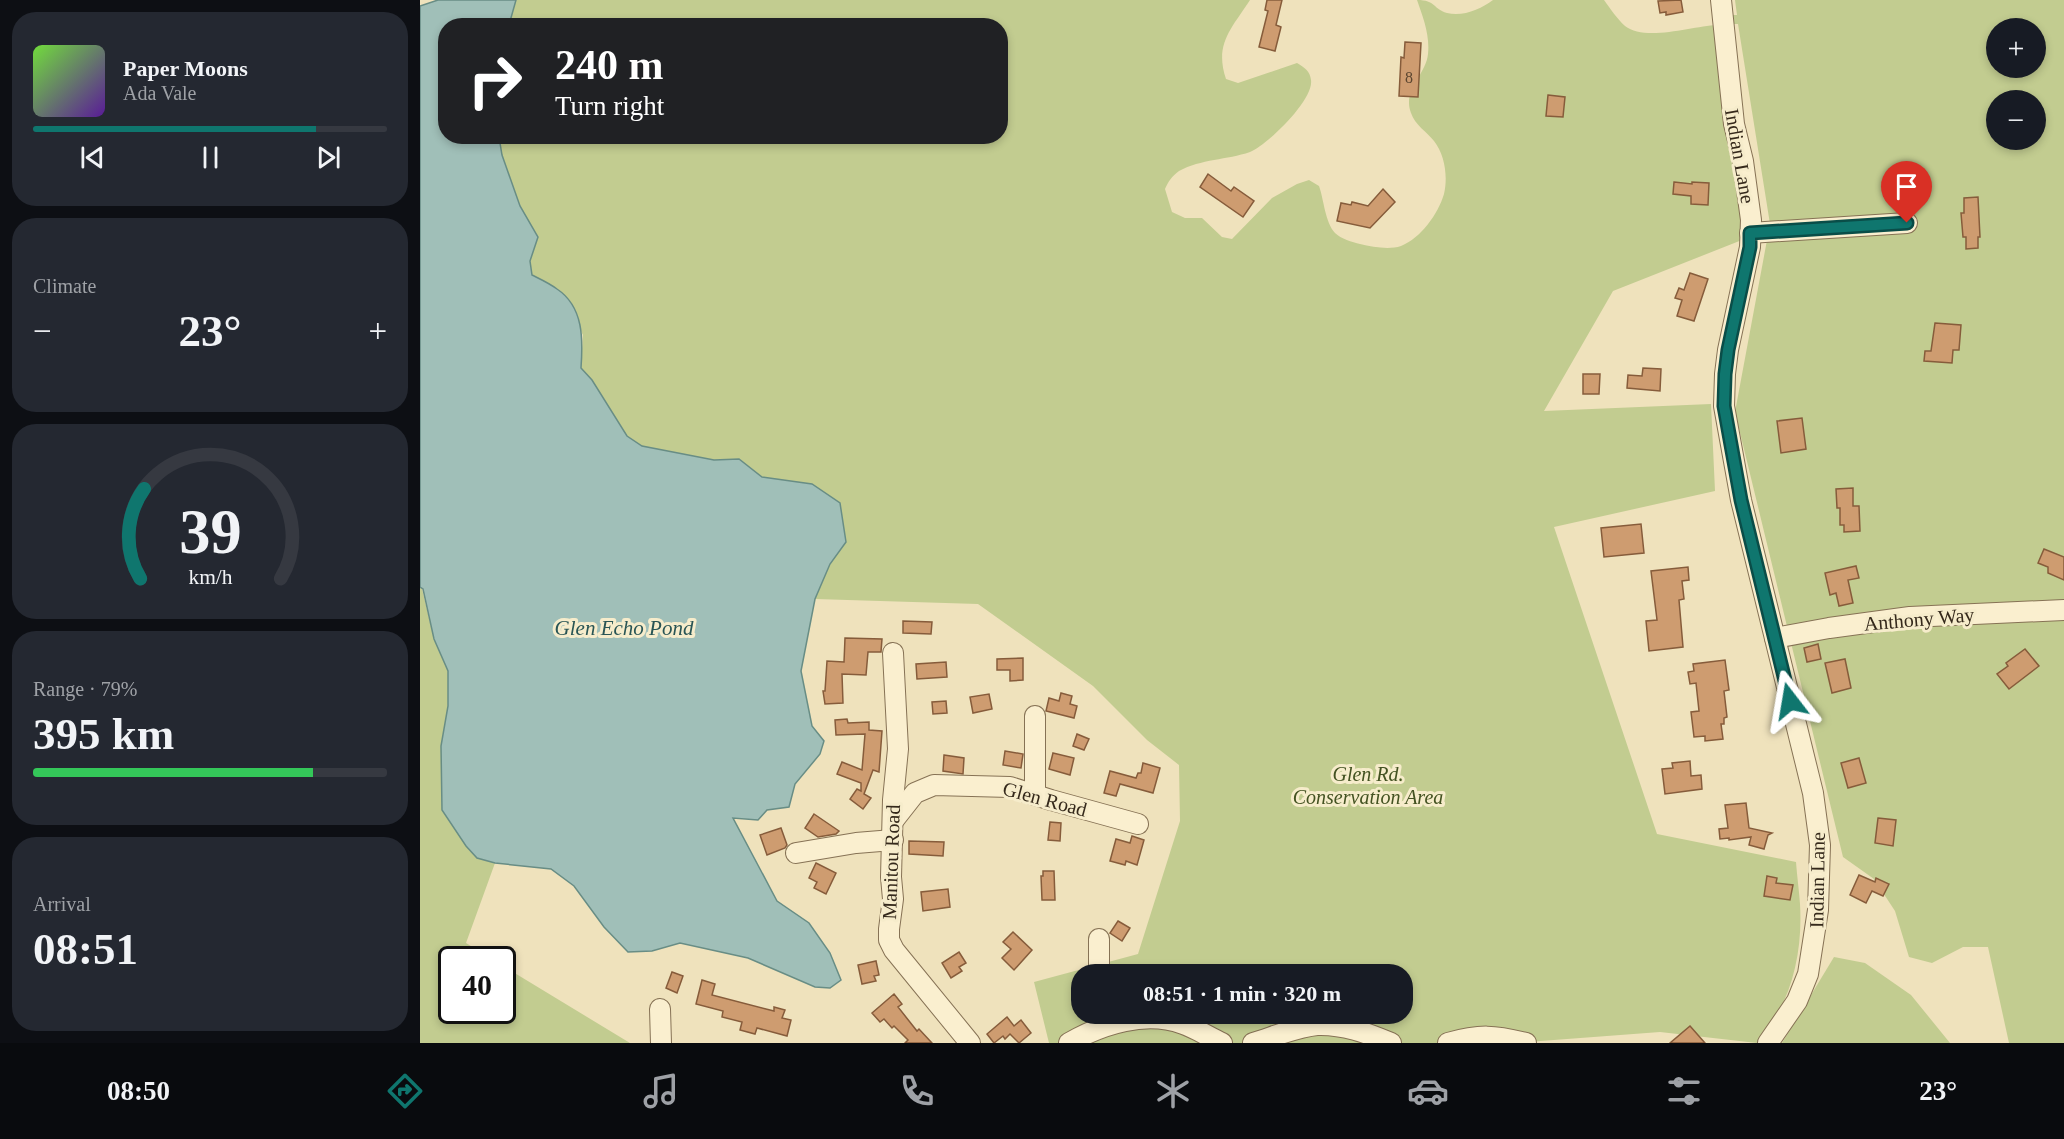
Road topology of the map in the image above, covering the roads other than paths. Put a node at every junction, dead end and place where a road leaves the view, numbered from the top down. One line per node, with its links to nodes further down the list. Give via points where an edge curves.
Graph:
1 (1720, 0): 3 (street, Indian Lane, via 1734,124 1749,193)
2 (1907, 223): 3 (street)
3 (1750, 233): 5 (street, Indian Lane, via 1728,350 1724,399 1741,500)
4 (2064, 610): 5 (street, Anthony Way, via 1910,617)
5 (1774, 638): 25 (street, Indian Lane, via 1816,808 1821,856 1808,974 1794,1008)
6 (893, 653): 10 (street, Manitou Road, via 898,749)
7 (1035, 716): 8 (street)
8 (1035, 795): 9 (street, Glen Road); 10 (street, Glen Road, via 1010,787 934,785 915,793)
9 (1138, 824)
10 (893, 830): 11 (street, via 856,843); 18 (street, Manitou Road, via 889,940)
11 (796, 853)
12 (1099, 939): 13 (street)
13 (1099, 964)
14 (660, 1009): 17 (street)
15 (1100, 1024): 19 (street)
16 (1183, 1024): 20 (street)
17 (661, 1043)
18 (970, 1043)
19 (1070, 1043)
20 (1222, 1043)
21 (1253, 1043): 22 (street, via 1316,1025 1355,1029)
22 (1390, 1043)
23 (1448, 1043): 24 (street, via 1491,1035)
24 (1526, 1043)
25 (1768, 1043)

